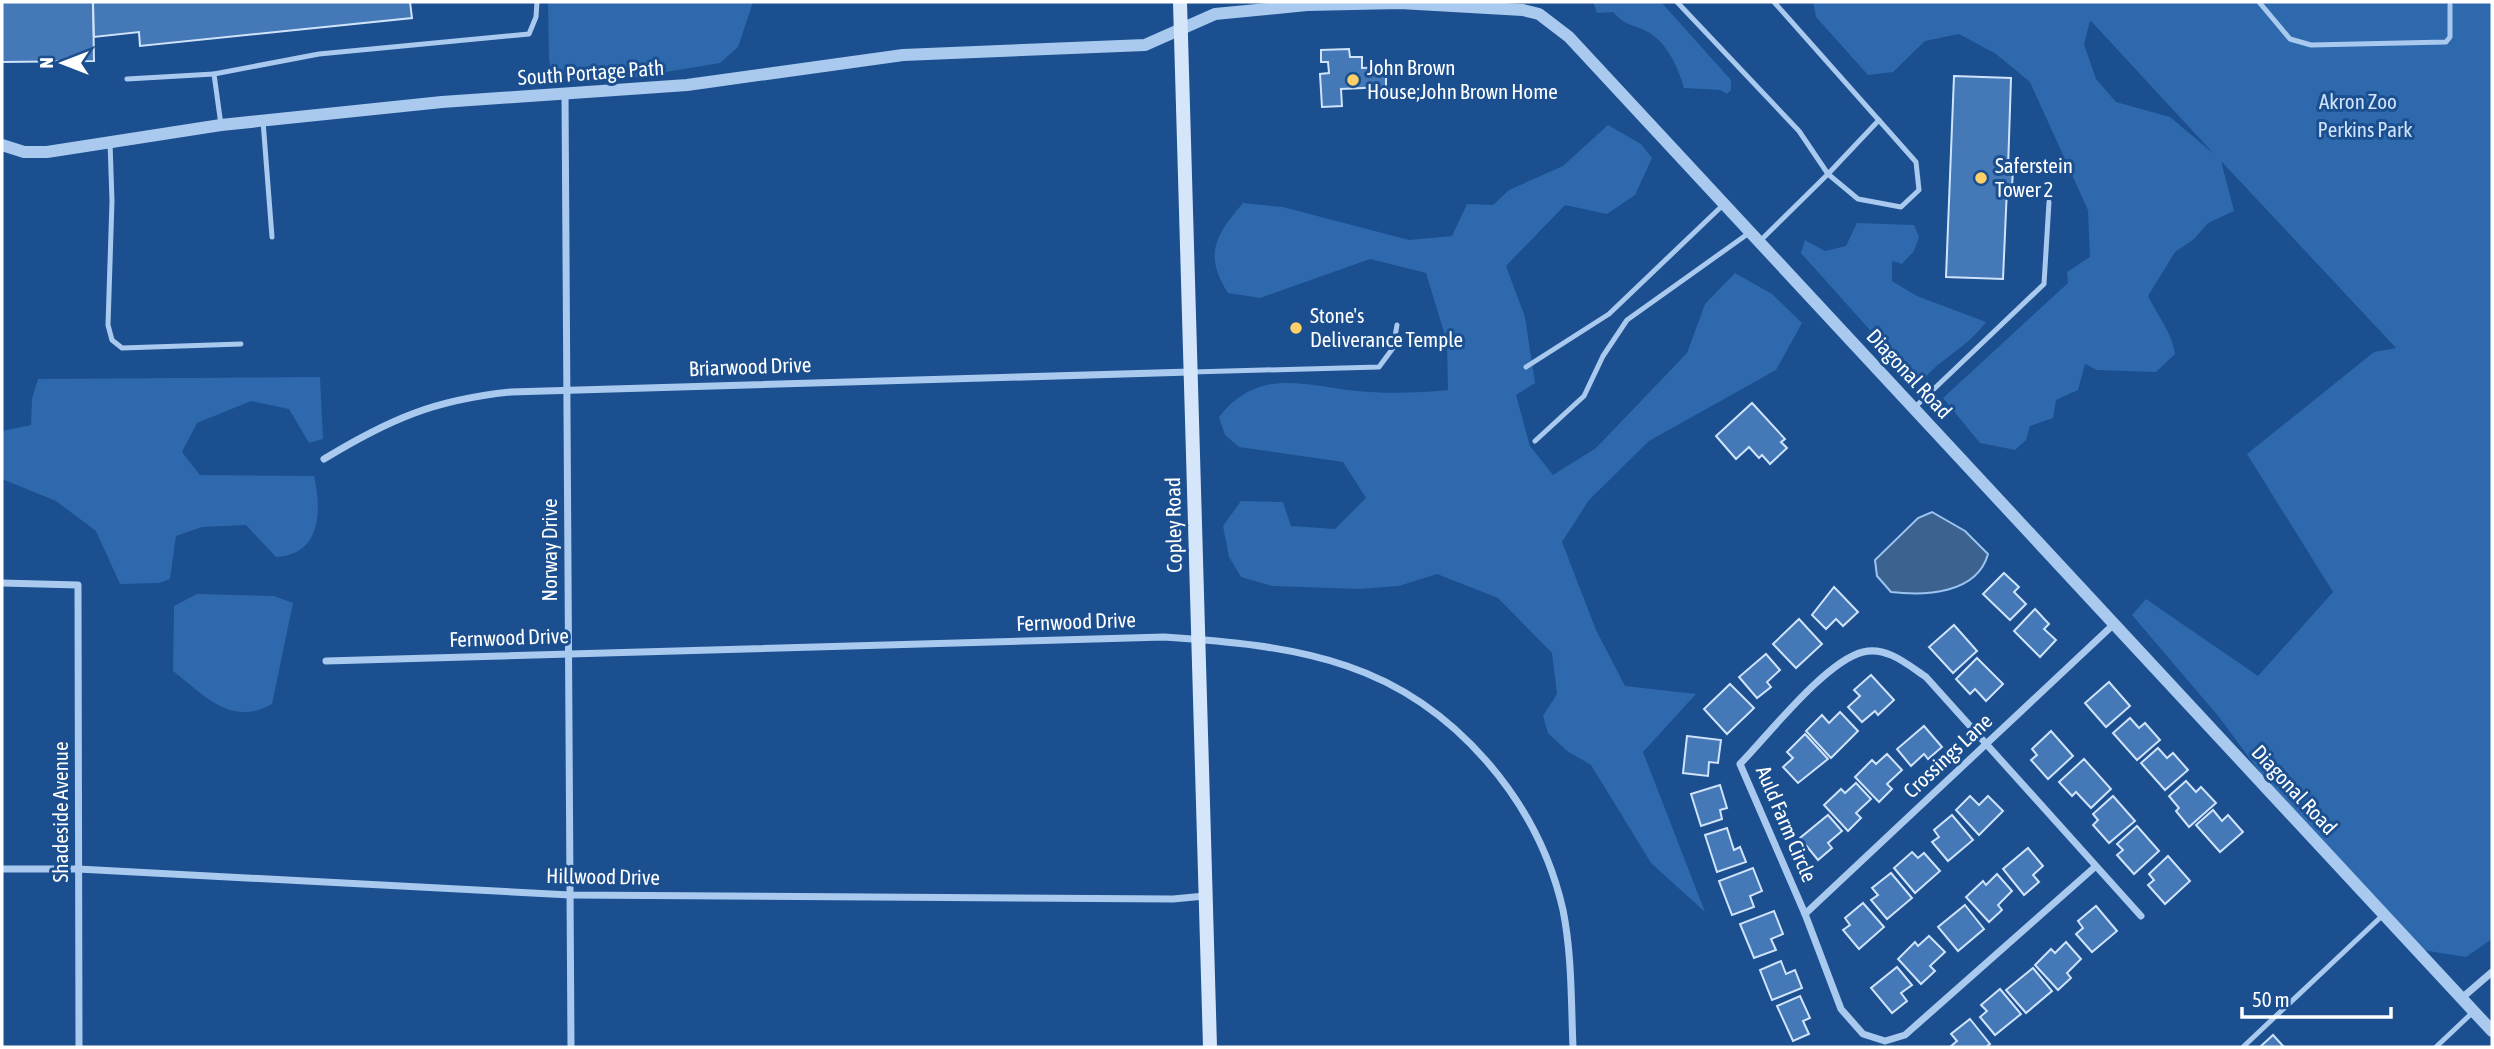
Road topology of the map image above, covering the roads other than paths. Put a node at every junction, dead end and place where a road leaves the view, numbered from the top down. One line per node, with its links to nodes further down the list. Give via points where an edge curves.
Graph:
1 (537, 2): 9 (lane, via 529,34 320,54)
2 (1180, 2): 8 (main road, Copley Road)
3 (1676, 2): 17 (lane, via 1799,131)
4 (1774, 2): 13 (lane)
5 (2259, 2): 7 (lane, via 2290,39 2311,45 2446,42)
6 (1439, 3): 8 (street, Diagonal Road, via 1307,5 1216,14); 19 (street, Diagonal Road, via 1523,10 1554,23)
7 (2450, 5)
8 (1181, 28): 11 (street, South Portage Path, via 1144,45 903,55 687,85); 25 (main road, Copley Road)
9 (214, 74): 10 (lane); 14 (lane)
10 (127, 79)
11 (565, 94): 12 (street, South Portage Path); 26 (street, Norway Drive)
12 (263, 120): 14 (street, South Portage Path); 21 (lane)
13 (1879, 120): 17 (lane); 17 (lane, via 1916,162 1919,190 1901,207 1858,199)
14 (221, 125): 15 (street, South Portage Path)
15 (110, 142): 16 (street, South Portage Path, via 35,153); 23 (lane, via 111,340 122,348)
16 (2, 145)
17 (1828, 174): 20 (lane)
18 (2049, 202): 27 (lane, via 2045,284)
19 (1726, 203): 20 (street, Diagonal Road); 24 (lane, via 1609,314)
20 (1756, 236): 27 (street, Diagonal Road); 28 (lane, via 1627,320 1584,396)
21 (272, 237)
22 (1397, 325): 25 (lane, via 1392,348 1379,367)
23 (241, 344)
24 (1526, 367)
25 (1192, 372): 26 (street, Briarwood Drive); 32 (main road, Copley Road)
26 (568, 389): 29 (street, Briarwood Drive, via 465,397 417,410); 33 (street, Norway Drive)
27 (1914, 408): 31 (street, Diagonal Road)
28 (1535, 441)
29 (324, 459)
30 (2, 583): 38 (street, Shadeside Avenue, via 78,585)
31 (2114, 624): 35 (street, Crossings Lane); 42 (street, Diagonal Road)
32 (1197, 639): 33 (street, Fernwood Drive); 40 (main road, Copley Road); 51 (street, Fernwood Drive, via 1284,651 1361,671 1423,705 1484,757 1527,816 1554,877 1568,940)
33 (567, 653): 34 (street, Fernwood Drive); 39 (street, Norway Drive)
34 (326, 661)
35 (1986, 744): 36 (street, Auld Farm Circle); 41 (street, Crossings Lane); 41 (street, Auld Farm Circle, via 1926,677 1894,654 1865,651 1836,664 1740,764)
36 (2096, 866): 41 (street, Auld Farm Circle, via 1905,1035 1885,1041 1863,1034 1841,1009); 43 (street, Auld Farm Circle)
37 (2, 869): 38 (street, Hillwood Drive)
38 (78, 869): 39 (street, Hillwood Drive); 48 (street, Shadeside Avenue)
39 (569, 895): 40 (street, Hillwood Drive); 49 (street, Norway Drive)
40 (1205, 896): 50 (main road, Copley Road)
41 (1805, 914)
42 (2383, 914): 45 (street, Diagonal Road); 52 (lane)
43 (2141, 916)
44 (2492, 972): 45 (street)
45 (2463, 998): 46 (street, Diagonal Road)
46 (2474, 1010): 47 (street, Diagonal Road); 53 (lane)
47 (2492, 1031)
48 (79, 1047)
49 (571, 1047)
50 (1210, 1047)
51 (1573, 1047)
52 (2243, 1047)
53 (2436, 1047)

